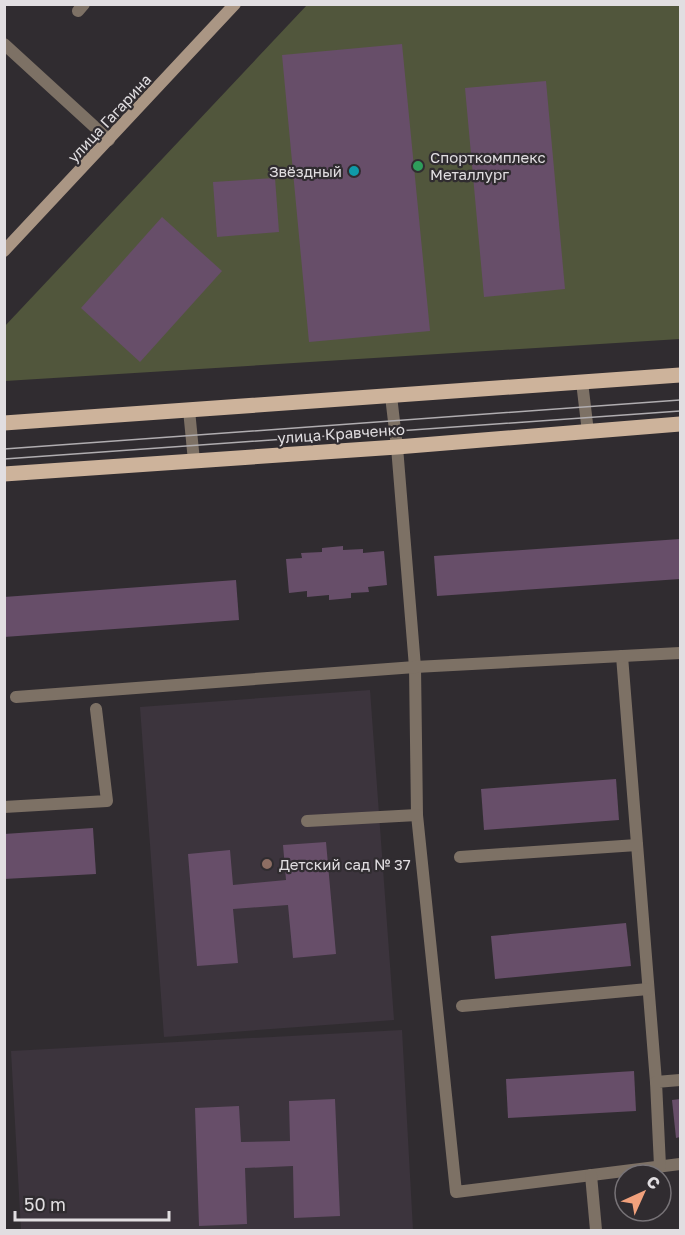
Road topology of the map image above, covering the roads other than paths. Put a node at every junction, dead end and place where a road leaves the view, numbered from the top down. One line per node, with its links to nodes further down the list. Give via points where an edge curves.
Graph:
1 (235, 4): 3 (main road, улица Гагарина)
2 (4, 44): 3 (street)
3 (110, 140): 4 (main road, улица Гагарина)
4 (4, 252)
5 (681, 375): 6 (main road)
6 (582, 382): 7 (main road); 11 (street)
7 (391, 396): 8 (main road); 12 (street)
8 (189, 410): 9 (main road); 13 (street)
9 (4, 423)
10 (681, 424): 11 (main road, улица Кравченко)
11 (588, 432): 12 (main road, улица Кравченко)
12 (397, 447): 13 (main road, улица Кравченко); 17 (street)
13 (194, 461): 14 (main road, улица Кравченко)
14 (4, 474)
15 (681, 653): 16 (street)
16 (622, 656): 17 (street); 23 (street)
17 (415, 667): 18 (street); 21 (street)
18 (11, 697)
19 (96, 709): 20 (street, via 107,801)
20 (4, 807)
21 (417, 815): 22 (street); 31 (street, via 456,1192)
22 (307, 821)
23 (637, 845): 24 (street); 25 (street)
24 (460, 857)
25 (648, 989): 26 (street); 28 (street)
26 (462, 1005)
27 (681, 1080): 28 (street)
28 (656, 1082): 29 (street)
29 (660, 1163)
30 (613, 1172): 31 (street)
31 (591, 1175): 32 (street)
32 (596, 1230)

